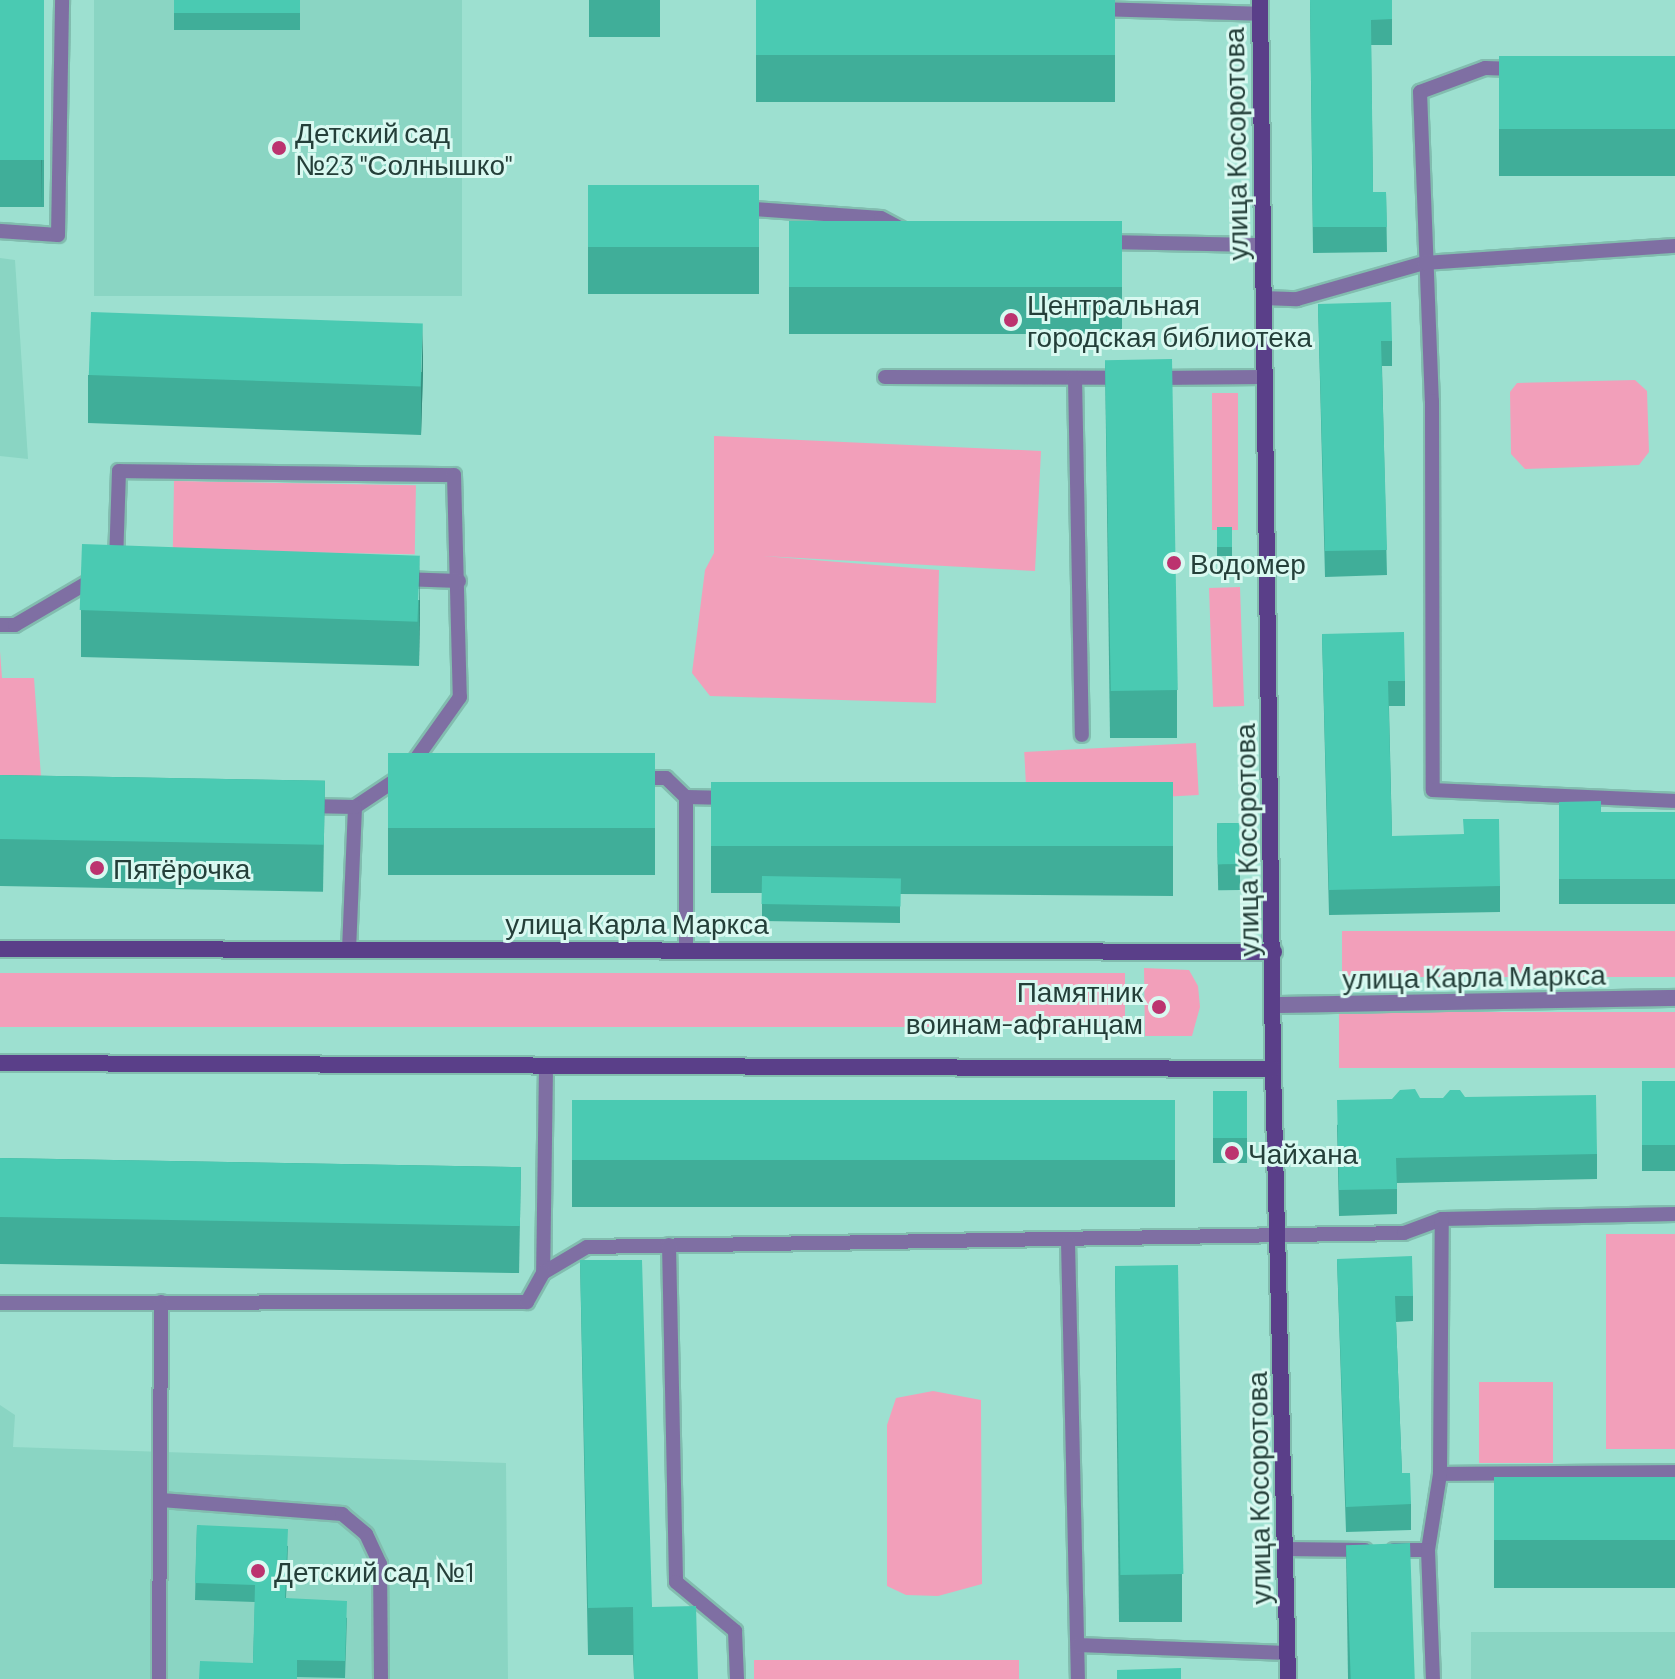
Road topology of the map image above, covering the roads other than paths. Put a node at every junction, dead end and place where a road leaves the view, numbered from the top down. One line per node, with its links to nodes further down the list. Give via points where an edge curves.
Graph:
1 (62, 0): 6 (lane, via 58,235)
2 (1260, 7): 3 (lane); 9 (street, улица Косоротова)
3 (1076, 8)
4 (1533, 69): 11 (lane, via 1485,68 1420,92)
5 (728, 208): 7 (lane, via 881,218)
6 (0, 231)
7 (922, 239)
8 (1080, 242): 9 (lane)
9 (1262, 245): 12 (street, улица Косоротова)
10 (1675, 246): 11 (lane)
11 (1424, 263): 12 (lane, via 1297,299); 25 (lane, via 1432,401 1433,790)
12 (1263, 298): 14 (street, улица Косоротова)
13 (885, 377): 15 (lane)
14 (1263, 377): 15 (lane); 31 (street, улица Косоротова)
15 (1075, 378): 21 (lane)
16 (116, 566): 17 (lane); 19 (lane, via 119,471 454,475); 20 (lane, via 15,625)
17 (132, 567)
18 (381, 578): 19 (lane)
19 (459, 581): 27 (lane, via 460,697 413,774)
20 (0, 625)
21 (1082, 735)
22 (620, 777): 23 (lane, via 666,778)
23 (686, 797): 24 (lane); 30 (lane)
24 (750, 798)
25 (1675, 801)
26 (291, 806): 27 (lane)
27 (355, 807): 29 (lane)
28 (0, 949): 29 (street, улица Карла Маркса)
29 (349, 949): 30 (street, улица Карла Маркса)
30 (686, 949): 31 (street, улица Карла Маркса)
31 (1274, 952): 33 (street, улица Косоротова)
32 (1675, 998): 33 (street, улица Карла Маркса)
33 (1274, 1005): 36 (street, улица Косоротова)
34 (0, 1063): 35 (street)
35 (546, 1067): 36 (street); 42 (lane)
36 (1273, 1069): 39 (street, улица Косоротова)
37 (1675, 1214): 38 (lane)
38 (1442, 1219): 39 (lane, via 1404,1233); 46 (lane)
39 (1279, 1234): 40 (lane); 48 (street, улица Косоротова)
40 (1068, 1242): 41 (lane); 50 (lane)
41 (669, 1245): 42 (lane, via 587,1247); 54 (lane, via 676,1582 735,1631)
42 (543, 1273): 43 (lane, via 527,1302)
43 (161, 1302): 44 (lane); 47 (lane)
44 (0, 1303)
45 (1675, 1472): 46 (lane)
46 (1440, 1474): 49 (lane)
47 (161, 1500): 52 (lane); 53 (lane, via 342,1514 358,1528 380,1564)
48 (1285, 1549): 49 (lane); 51 (street, улица Косоротова)
49 (1428, 1550): 57 (lane)
50 (1078, 1645): 51 (lane); 55 (lane)
51 (1287, 1653): 56 (street, улица Косоротова)
52 (159, 1679)
53 (381, 1679)
54 (737, 1679)
55 (1078, 1679)
56 (1288, 1679)
57 (1433, 1679)

